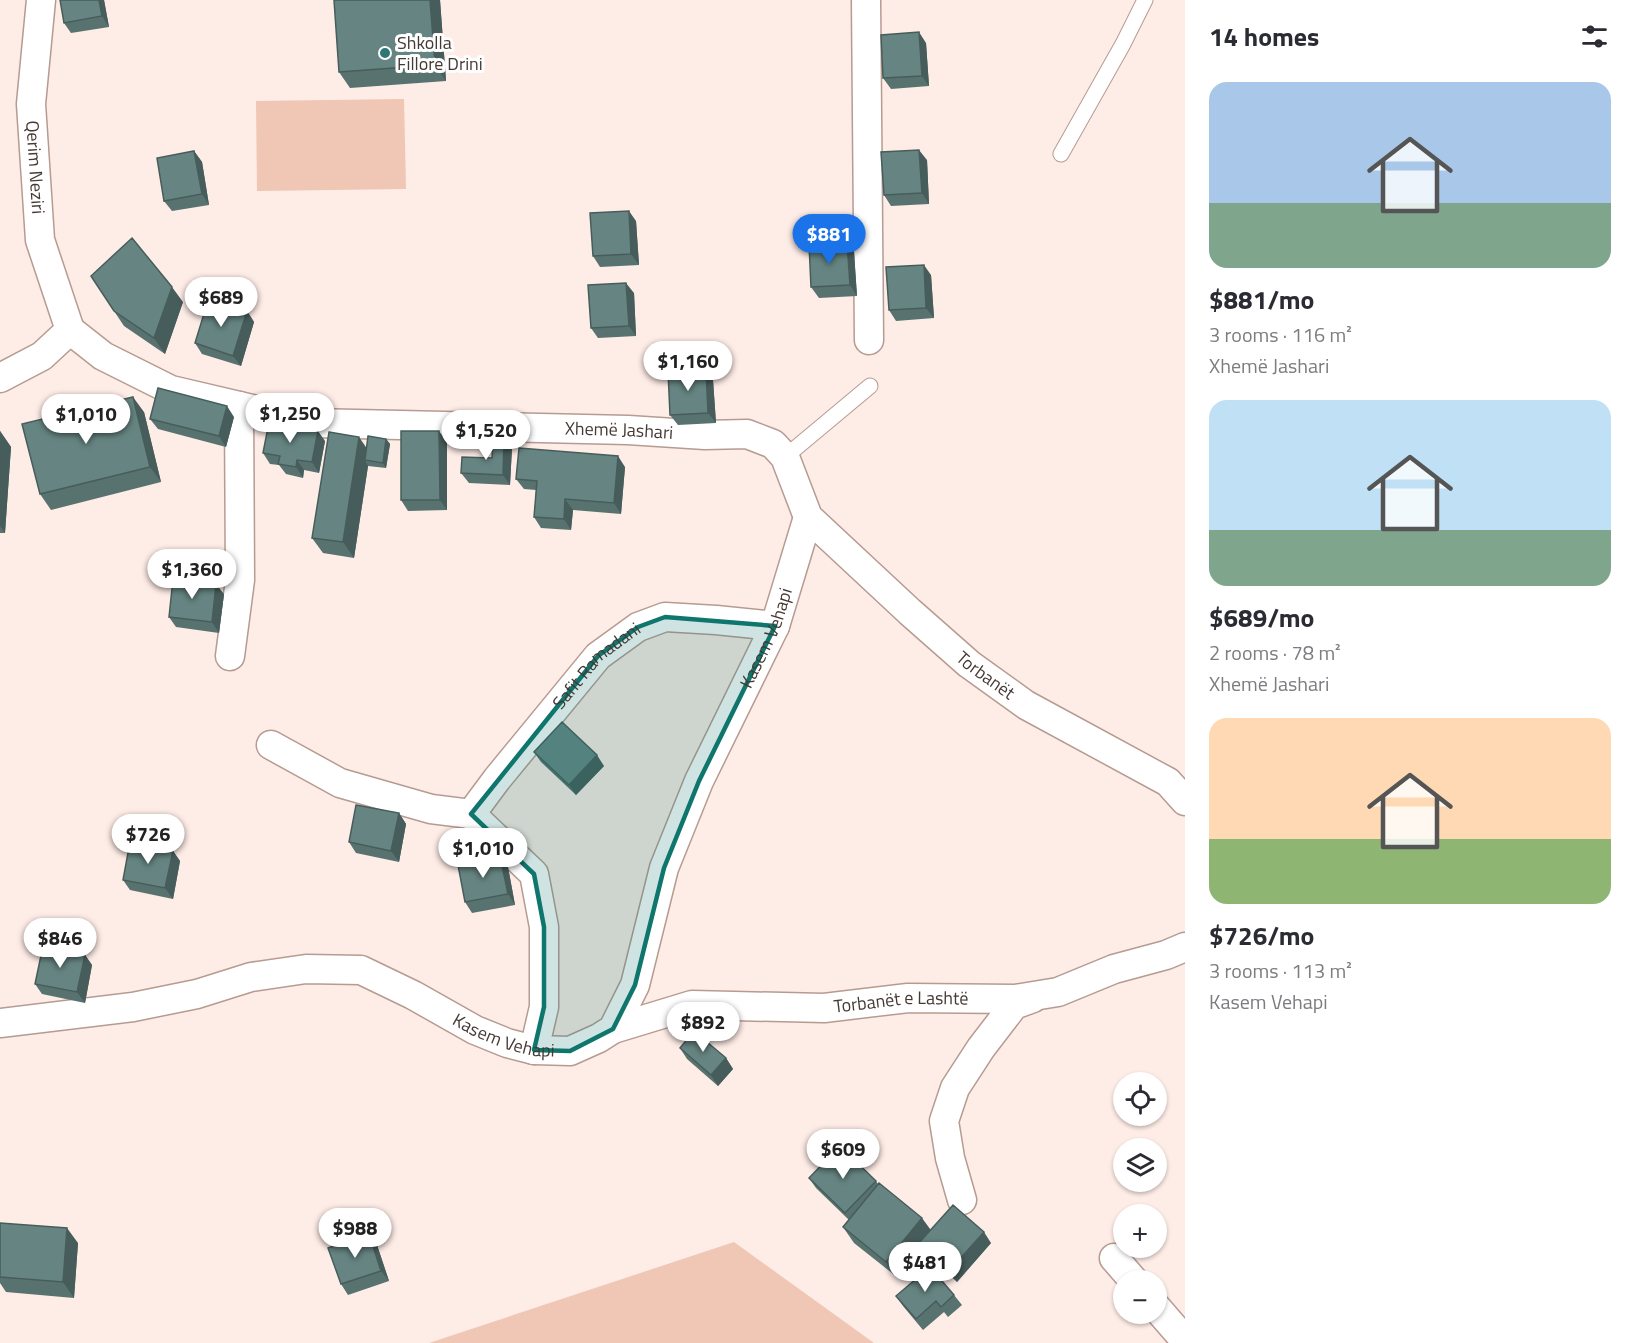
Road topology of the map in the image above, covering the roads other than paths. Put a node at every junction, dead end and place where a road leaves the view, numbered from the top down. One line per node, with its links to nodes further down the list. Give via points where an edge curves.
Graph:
1 (41, 0): 5 (street, Qerim Neziri, via 31,104 40,240)
2 (866, 0): 6 (street)
3 (1145, 0): 4 (lane)
4 (1061, 154)
5 (70, 330): 7 (street, via 42,356); 9 (street, Xhemë Jashari, via 103,356 171,390)
6 (869, 340)
7 (0, 378)
8 (870, 386): 10 (lane)
9 (239, 406): 10 (street, Xhemë Jashari, via 312,423 747,434 773,444); 13 (street, via 240,580)
10 (785, 456): 11 (street)
11 (808, 517): 12 (street, Kasem Vehapi); 15 (street, Torbanët, via 969,664 1026,705 1168,782)
12 (775, 626): 16 (street, Safit Ramadani, via 665,617 638,627 598,656); 20 (street, Kasem Vehapi, via 681,824 664,868 636,985)
13 (230, 656)
14 (271, 745): 16 (street, via 340,783 431,809)
15 (1185, 801)
16 (471, 814): 21 (street, via 534,874 543,927 544,1007)
17 (1185, 947): 18 (street, Torbanët e Lashtë, via 1114,969 1058,993)
18 (1040, 995): 20 (street, Torbanët e Lashtë, via 1015,999 908,998 824,1008 692,1005); 22 (street, via 1014,1005 954,1088 944,1121)
19 (0, 1023): 21 (street, Kasem Vehapi, via 133,1007 197,994 250,977 306,969 361,970 507,1044)
20 (613, 1029): 21 (street, Kasem Vehapi, via 570,1051)
21 (534, 1050)
22 (962, 1200)
23 (1114, 1258): 24 (street)
24 (1124, 1270)
25 (1167, 1320): 26 (street)
26 (1183, 1338)

